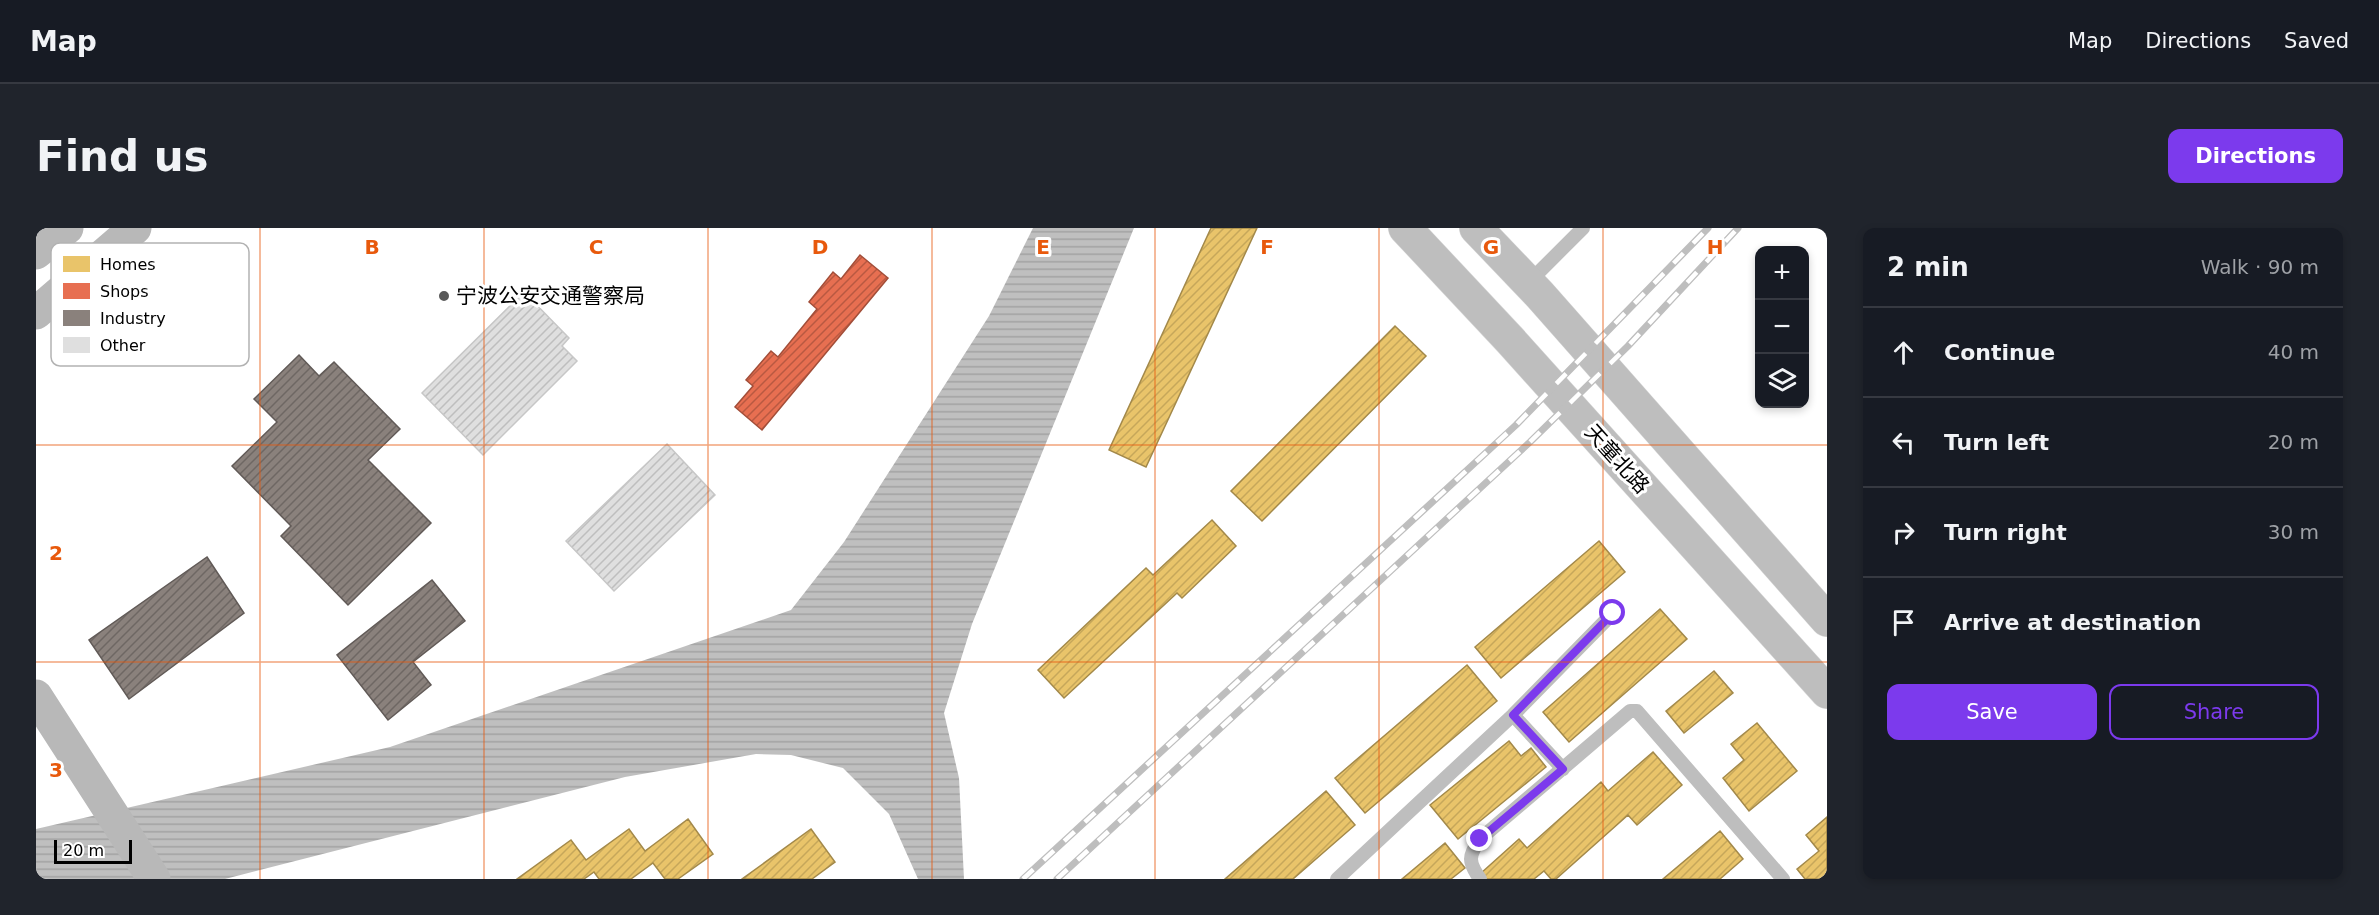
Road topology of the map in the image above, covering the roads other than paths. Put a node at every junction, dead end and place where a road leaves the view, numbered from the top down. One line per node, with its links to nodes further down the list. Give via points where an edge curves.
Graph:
1 (67, 228): 7 (street)
2 (135, 228): 6 (street)
3 (1405, 228): 13 (main road, 天童北路)
4 (1476, 228): 8 (main road)
5 (1583, 228): 8 (lane)
6 (118, 243)
7 (36, 253)
8 (1528, 283): 12 (main road)
9 (51, 300): 10 (street)
10 (36, 313)
11 (1613, 613): 15 (lane)
12 (1827, 620)
13 (1827, 692)
14 (36, 696): 19 (street)
15 (1513, 715): 16 (lane); 18 (lane)
16 (1563, 769): 17 (lane, via 1630,711 1637,711); 20 (lane, via 1480,839 1470,854 1470,865)
17 (1777, 877)
18 (1341, 878)
19 (154, 879)
20 (1480, 879)

